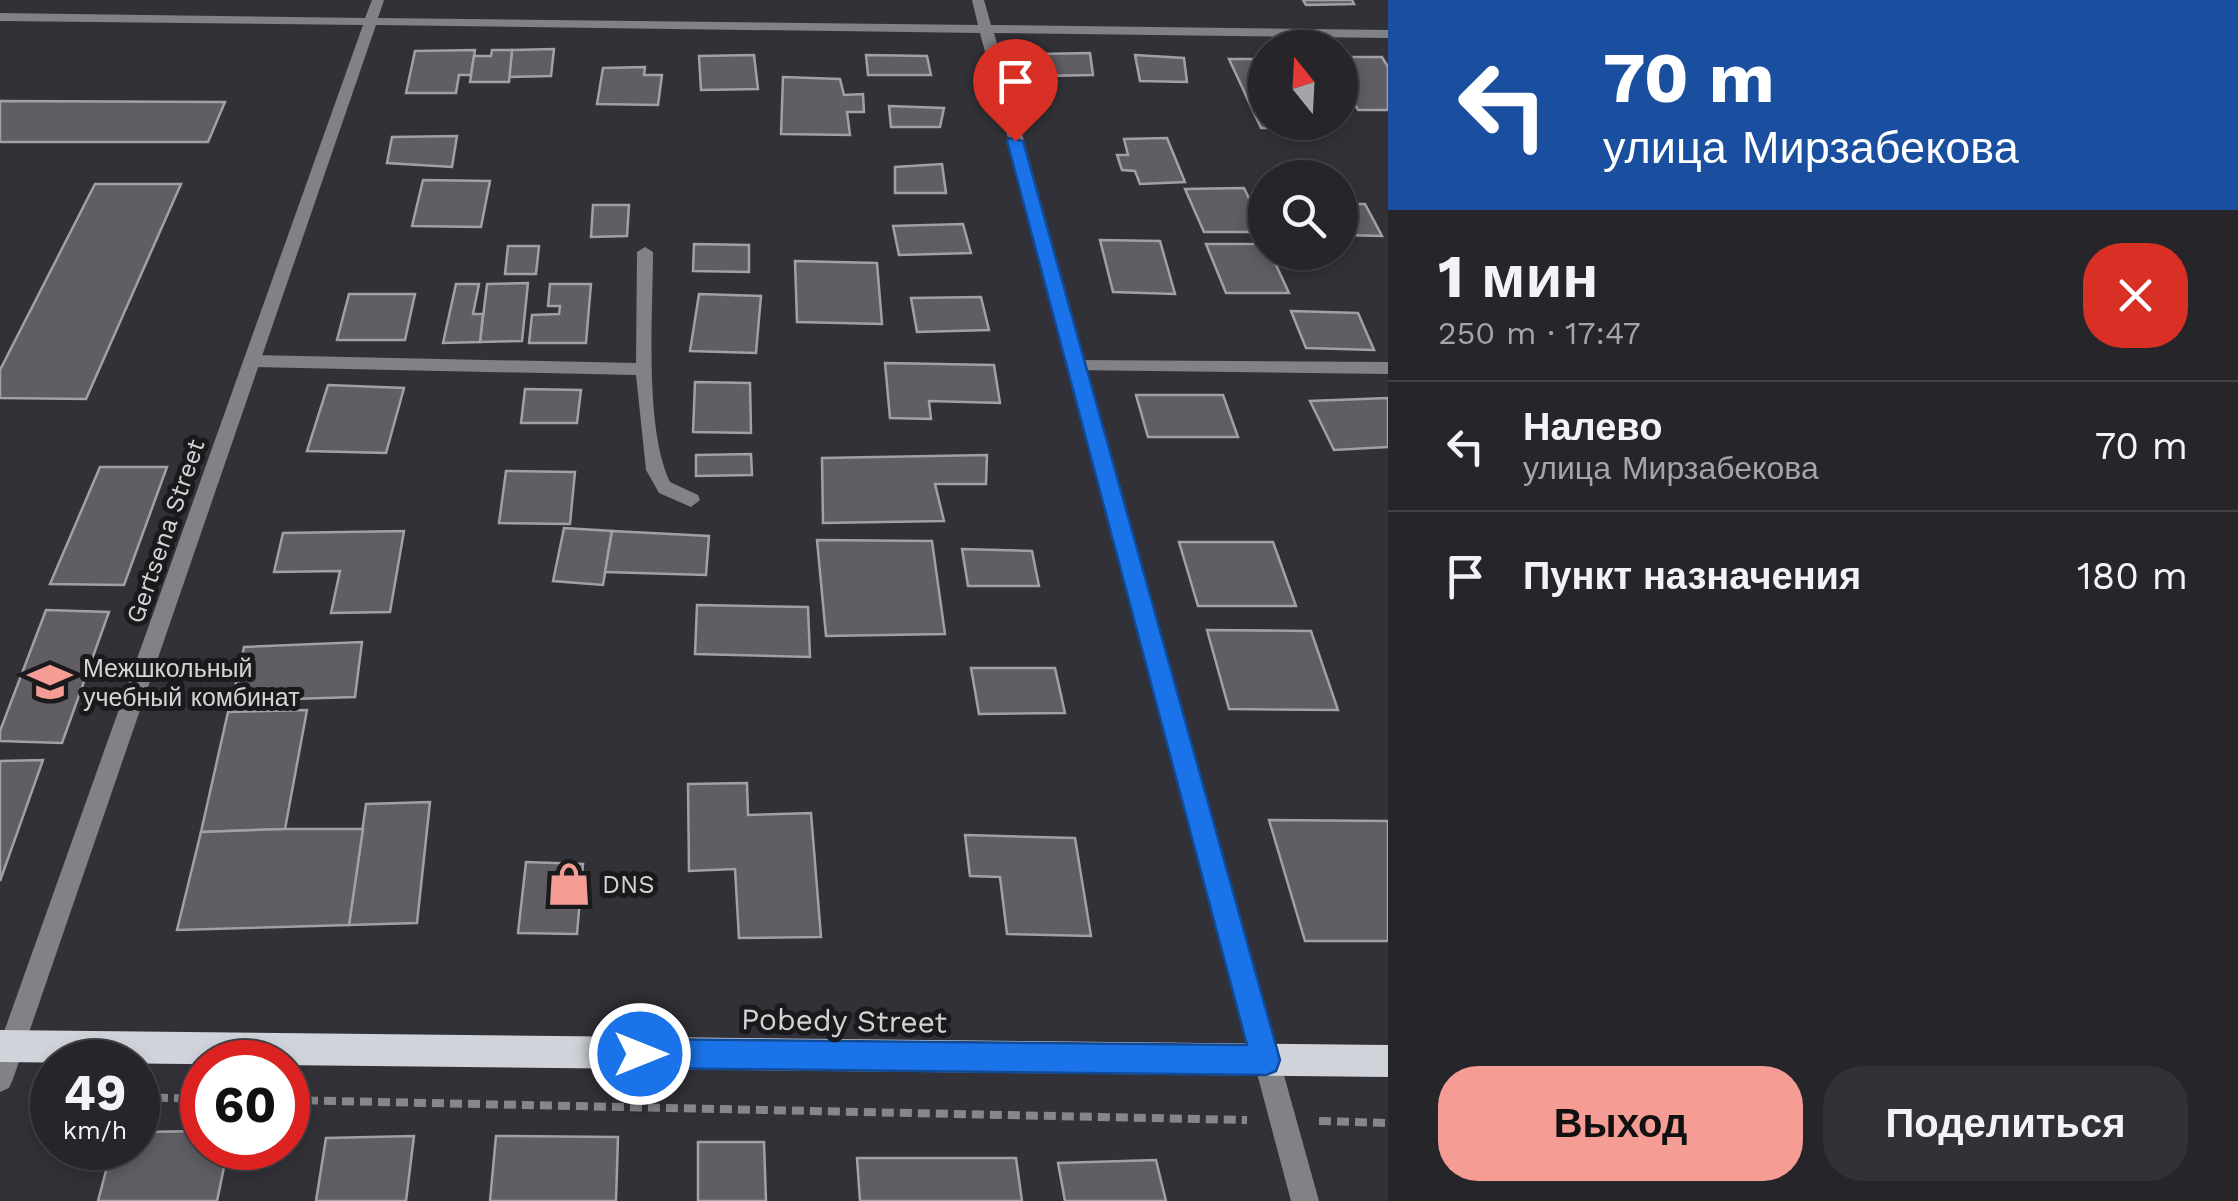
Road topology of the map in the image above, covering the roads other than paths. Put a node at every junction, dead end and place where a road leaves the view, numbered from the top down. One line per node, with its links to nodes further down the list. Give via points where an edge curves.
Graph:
1 (378, 0): 4 (street, Gertsena Street)
2 (978, 0): 5 (street)
3 (0, 17): 4 (street)
4 (370, 24): 5 (street); 8 (street, Gertsena Street)
5 (984, 29): 6 (street); 9 (street)
6 (1388, 34)
7 (645, 252): 11 (street)
8 (252, 361): 11 (street); 13 (street, Gertsena Street)
9 (1076, 366): 10 (street); 15 (street)
10 (1388, 368)
11 (645, 369): 12 (street, via 652,462 662,486)
12 (691, 500)
13 (6, 1040): 15 (main road, Pobedy Street); 17 (street, Gertsena Street)
14 (1388, 1047): 15 (main road, Pobedy Street)
15 (1264, 1053): 16 (main road, Pobedy Street); 18 (street)
16 (1388, 1061)
17 (0, 1079)
18 (1305, 1201)

